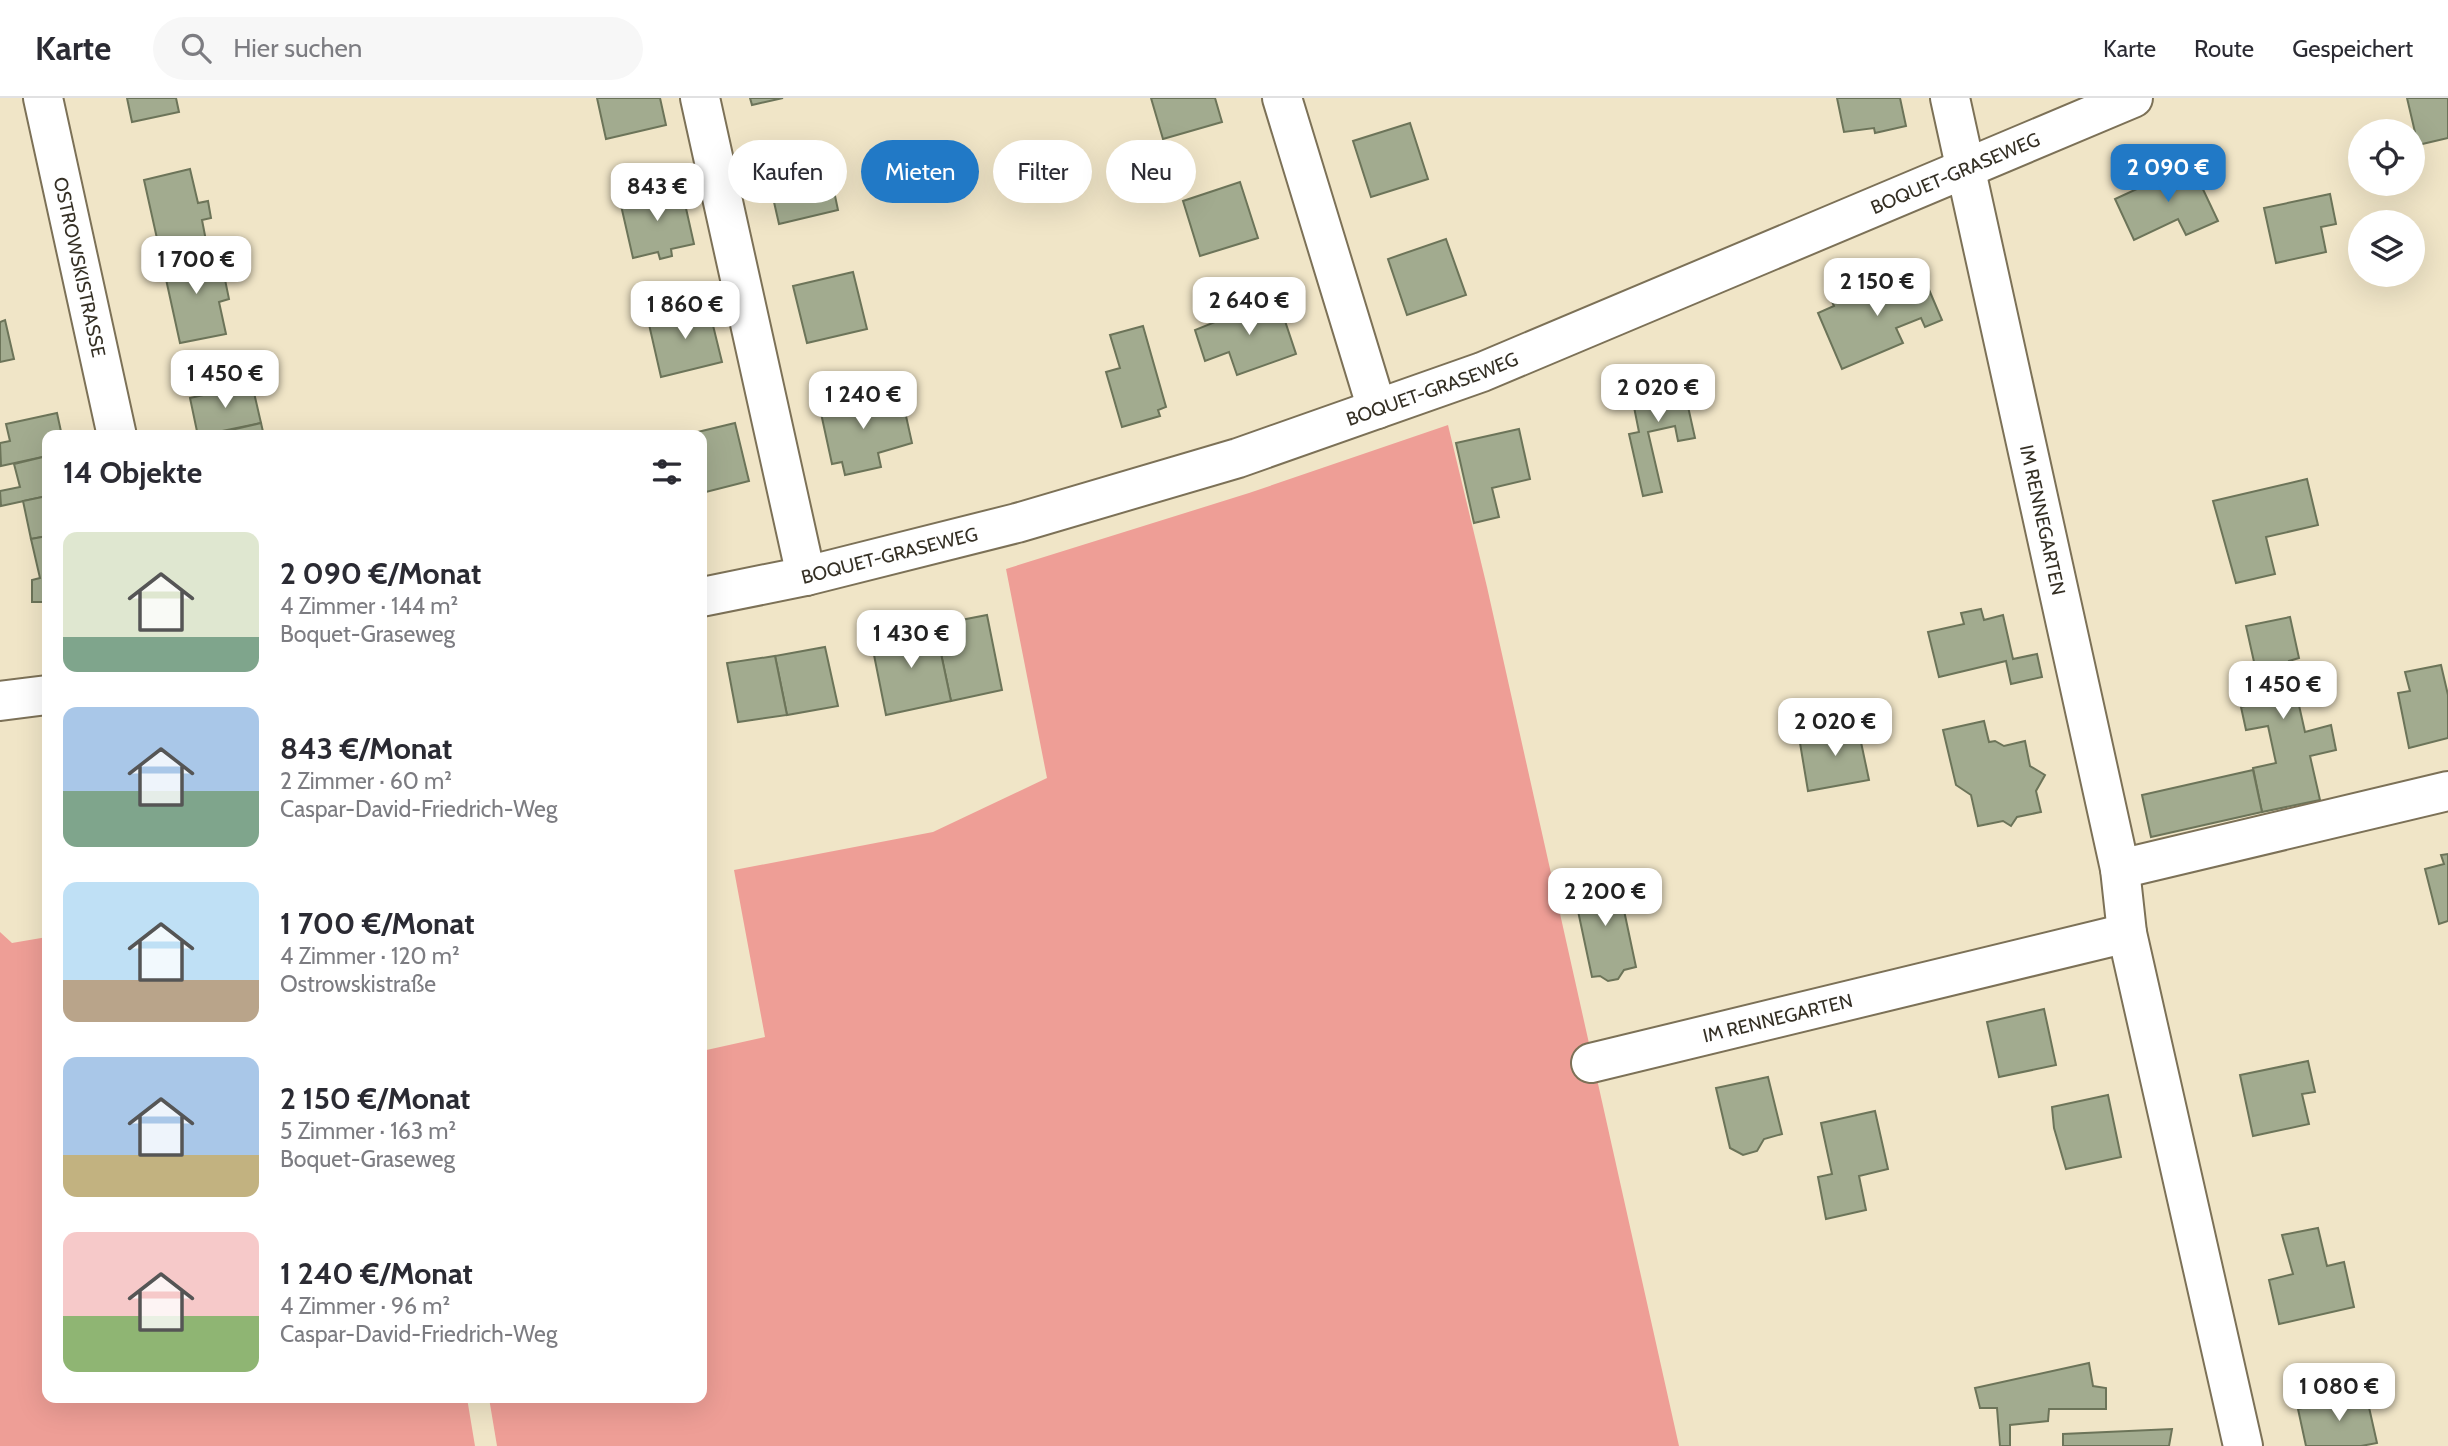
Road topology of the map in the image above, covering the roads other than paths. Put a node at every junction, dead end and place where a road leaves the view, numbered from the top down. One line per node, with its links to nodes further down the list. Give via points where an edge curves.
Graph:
1 (43, 98): 8 (street, OSTROWSKISTRASSE)
2 (700, 98): 9 (street)
3 (1282, 98): 7 (street)
4 (1950, 98): 6 (street, IM RENNEGARTEN)
5 (2133, 98): 6 (street, BOQUET-GRASEWEG)
6 (1966, 169): 7 (street, BOQUET-GRASEWEG, via 1482,372); 14 (street, IM RENNEGARTEN)
7 (1377, 409): 9 (street, BOQUET-GRASEWEG, via 1238,458 1017,523)
8 (116, 430)
9 (806, 576): 10 (street, BOQUET-GRASEWEG)
10 (707, 596)
11 (42, 696): 12 (street)
12 (0, 701)
13 (2448, 791): 14 (street)
14 (2120, 869): 15 (street, IM RENNEGARTEN)
15 (2127, 933): 16 (street, IM RENNEGARTEN); 17 (street, IM RENNEGARTEN)
16 (1591, 1063)
17 (2243, 1446)

